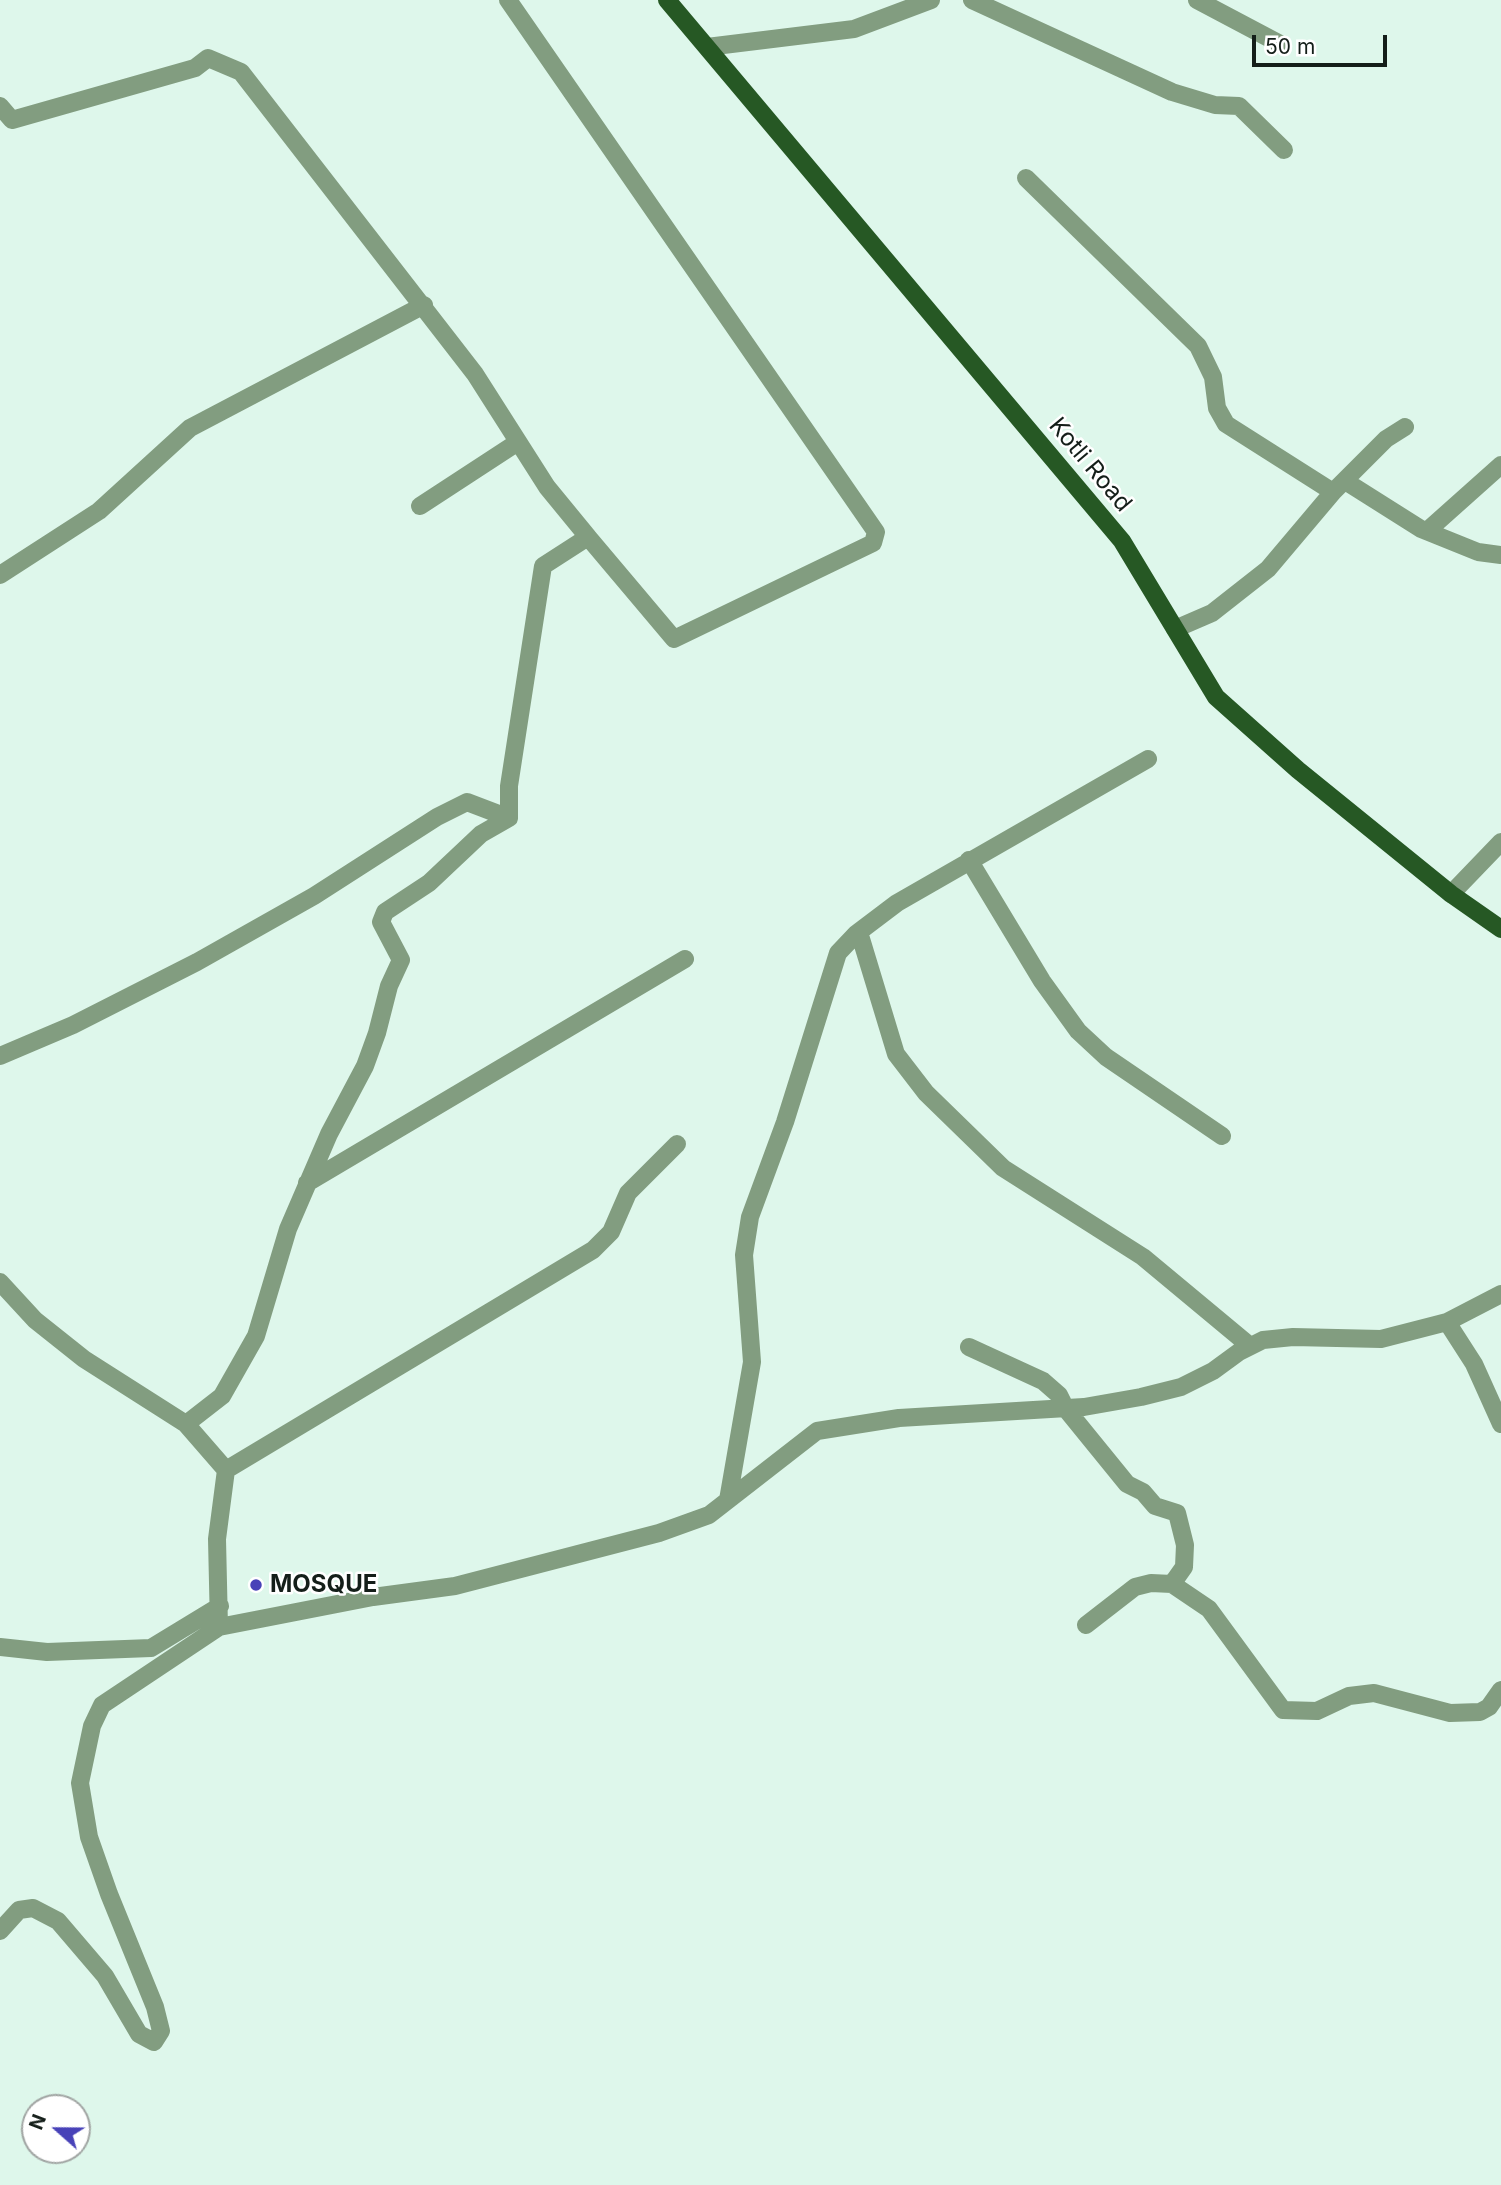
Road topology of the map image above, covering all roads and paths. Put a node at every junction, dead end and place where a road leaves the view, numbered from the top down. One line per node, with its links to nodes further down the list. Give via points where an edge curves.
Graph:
1 (508, 0): 18 (street, via 876,532 873,543 674,639)
2 (667, 0): 7 (main road, Kotli Road)
3 (931, 0): 7 (street, via 854,29)
4 (972, 0): 9 (street, via 1172,92 1215,106 1239,106)
5 (1197, 0): 6 (street)
6 (1282, 44)
7 (707, 47): 21 (main road, Kotli Road, via 1122,541)
8 (0, 106): 11 (street, via 12,120 195,68 208,58 223,62 241,72)
9 (1284, 150)
10 (1026, 178): 15 (street, via 1198,346 1213,377 1217,408 1226,424)
11 (424, 305): 13 (street); 20 (street, via 190,428 99,511)
12 (1405, 427): 15 (street, via 1386,439)
13 (519, 442): 16 (street); 18 (street, via 547,487)
14 (1501, 465): 17 (street)
15 (1339, 487): 17 (street); 21 (street, via 1268,569 1212,613)
16 (420, 506)
17 (1427, 531): 19 (street, via 1478,552)
18 (588, 537): 23 (street, via 543,566 509,786)
19 (1501, 555)
20 (0, 575)
21 (1175, 629): 26 (main road, Kotli Road, via 1216,696 1298,770)
22 (1148, 759): 25 (street)
23 (509, 818): 30 (street, via 467,802 197,962 74,1025); 33 (street, via 481,834 429,883 385,912 381,922 401,960 365,1066)
24 (1501, 842): 26 (street)
25 (969, 860): 28 (street); 31 (street, via 1078,1031 1106,1057)
26 (1451, 894): 27 (main road, Kotli Road)
27 (1501, 929)
28 (859, 932): 38 (street, via 896,1054 926,1093 1003,1168 1143,1257); 43 (street, via 838,953 750,1217 744,1255 752,1362)
29 (685, 960): 33 (street)
30 (0, 1056)
31 (1222, 1136)
32 (677, 1144): 42 (street, via 628,1193 611,1232 593,1250)
33 (307, 1183): 40 (street, via 252,1344 222,1396)
34 (0, 1282): 40 (street, via 34,1320 64,1343)
35 (1501, 1294): 36 (street)
36 (1447, 1322): 38 (street, via 1381,1339 1293,1337); 41 (street, via 1474,1364)
37 (969, 1346): 39 (street, via 1043,1381)
38 (1250, 1346): 39 (street, via 1181,1387)
39 (1066, 1409): 43 (street, via 899,1418 817,1431); 44 (street, via 1127,1484 1143,1492 1155,1506 1177,1513 1185,1545 1184,1567)
40 (186, 1424): 42 (street)
41 (1501, 1424)
42 (226, 1470): 45 (street, via 216,1539)
43 (729, 1500): 47 (street, via 709,1515 659,1533 455,1586)
44 (1172, 1584): 46 (street, via 1135,1587); 49 (street, via 1209,1609 1283,1710 1317,1711 1349,1696 1374,1693 1450,1713 1480,1712)
45 (220, 1606): 47 (street); 48 (street, via 151,1648 47,1652)
46 (1086, 1625)
47 (219, 1627): 50 (street, via 102,1706 92,1726 80,1783 89,1837 155,2007 161,2031 154,2042 139,2034 105,1976 58,1922 33,1908 19,1910)
48 (0, 1647)
49 (1501, 1690)
50 (0, 1931)

